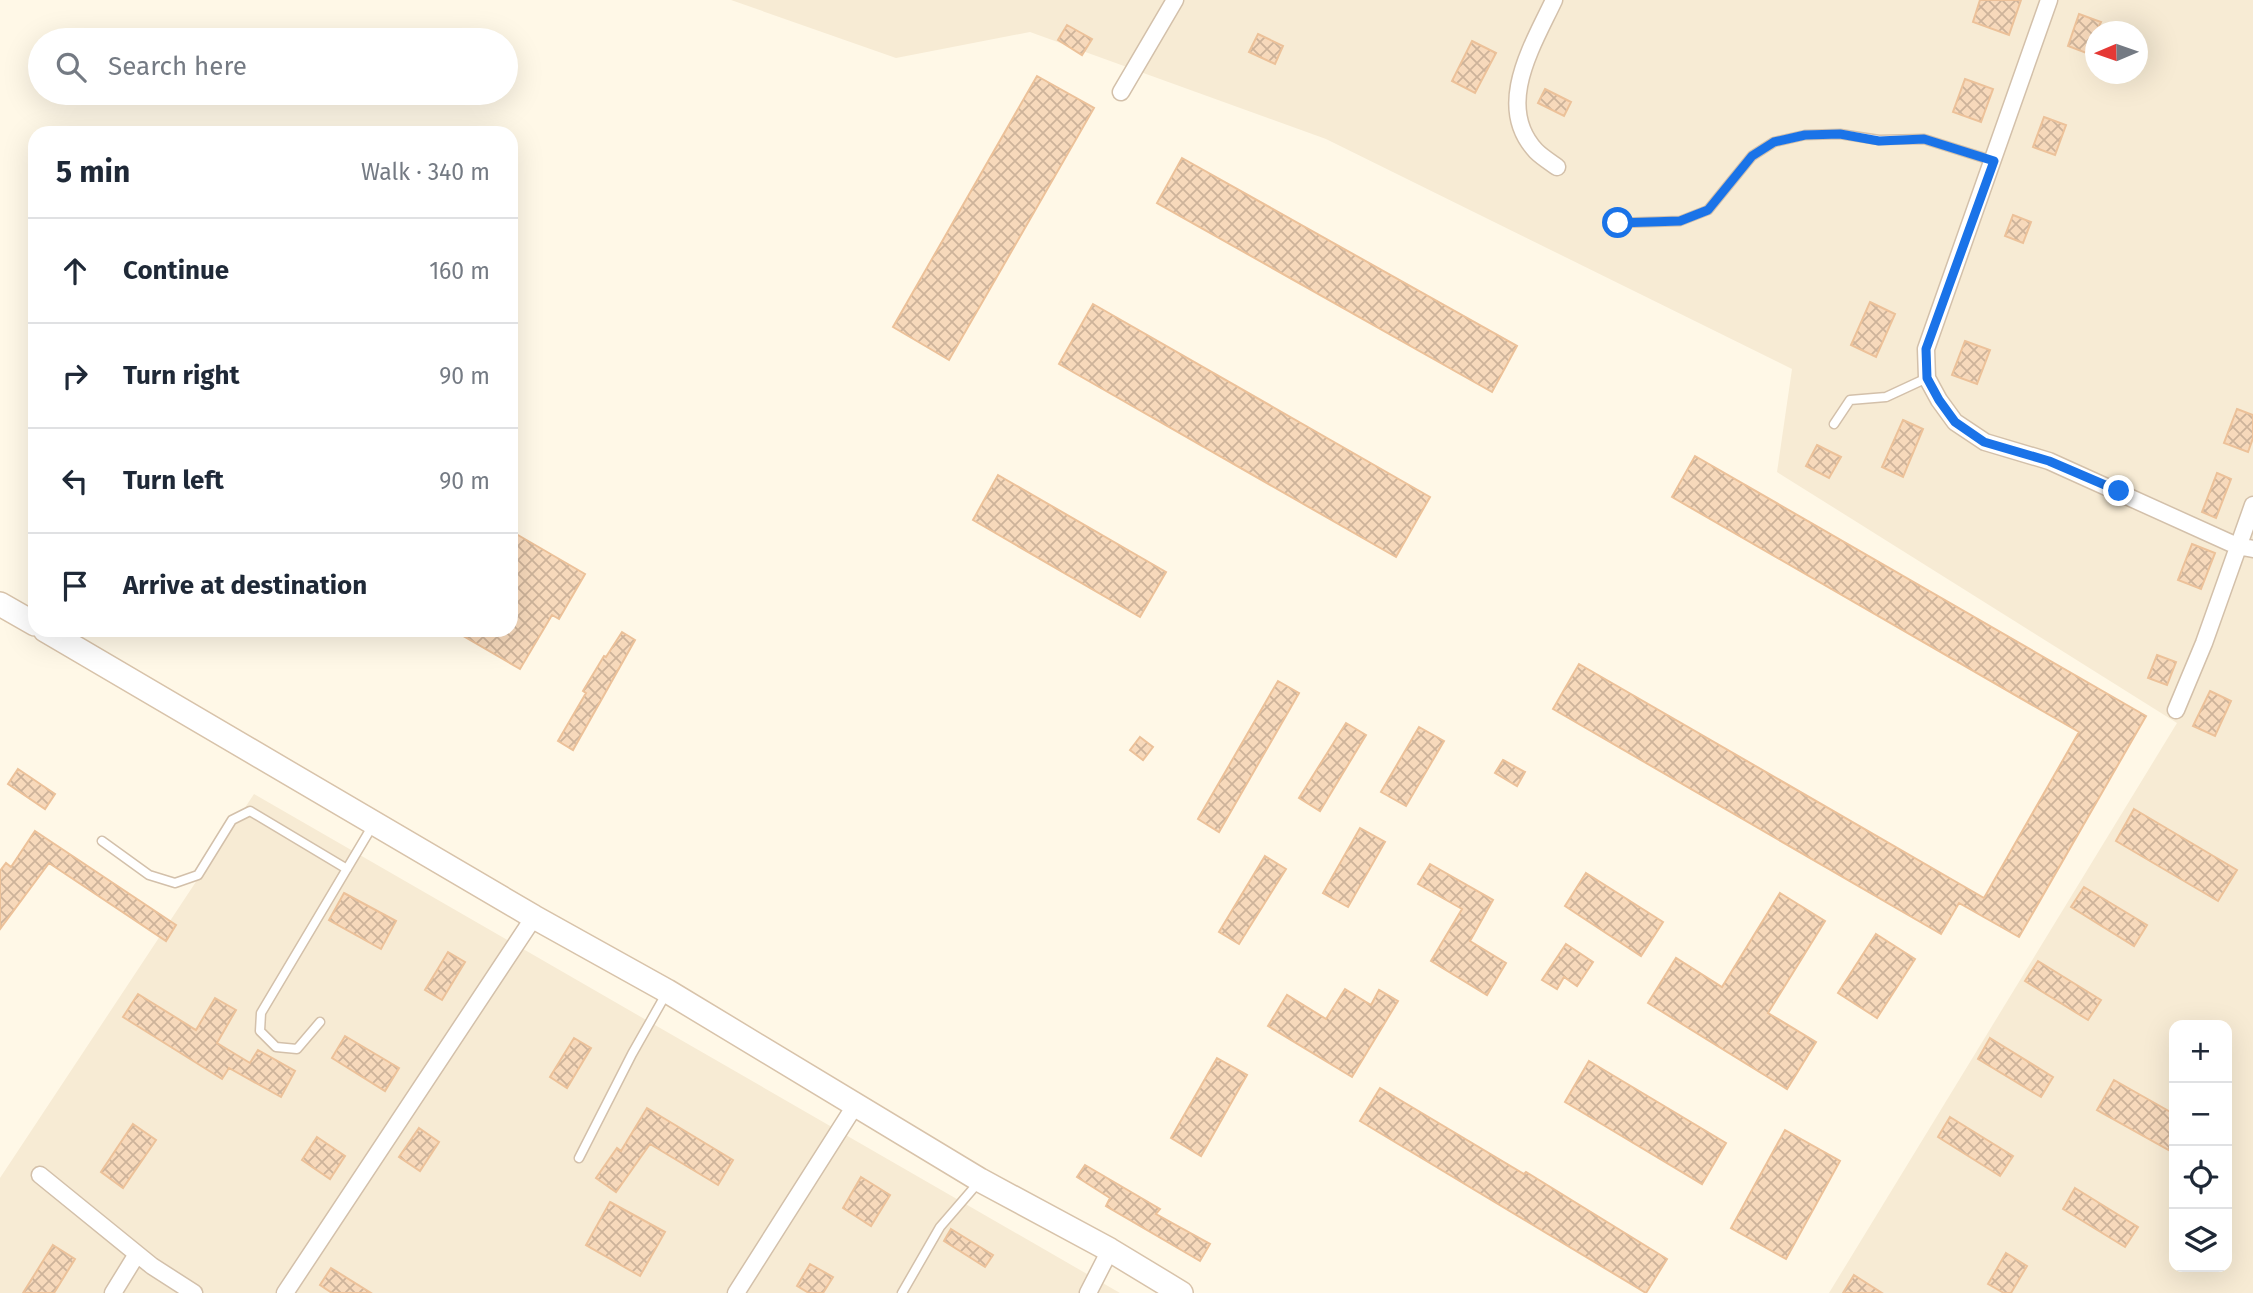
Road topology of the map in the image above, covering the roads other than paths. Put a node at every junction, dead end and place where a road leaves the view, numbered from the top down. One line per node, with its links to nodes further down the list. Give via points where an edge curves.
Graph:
1 (1175, 0): 4 (street)
2 (1554, 0): 6 (street, via 1517,89 1517,115 1536,152)
3 (2049, 0): 5 (street)
4 (1121, 92)
5 (1994, 161): 7 (lane, via 1924,139 1879,141 1840,134 1805,135 1774,142 1752,156 1708,210 1680,221); 8 (street, via 1926,349)
6 (1557, 167)
7 (1618, 223)
8 (1927, 378): 9 (lane, via 1886,397 1850,400); 11 (street, via 1955,422 1984,442 2049,461)
9 (1833, 424)
10 (2253, 505): 11 (street)
11 (2245, 547): 15 (street)
12 (0, 604): 13 (main road)
13 (28, 620)
14 (57, 637): 16 (main road)
15 (2176, 710)
16 (374, 822): 18 (lane); 19 (main road)
17 (102, 841): 18 (lane, via 149,875 176,883 198,875 232,820 250,811)
18 (347, 869): 21 (lane, via 261,1013 260,1031 276,1047 297,1049)
19 (534, 917): 20 (main road); 30 (street)
20 (667, 991): 22 (main road); 23 (lane)
21 (320, 1022)
22 (856, 1104): 25 (main road); 31 (street)
23 (579, 1158)
24 (40, 1175): 27 (street)
25 (980, 1180): 26 (main road); 32 (lane, via 940,1227)
26 (1110, 1250): 33 (street); 34 (main road)
27 (137, 1254): 28 (street); 29 (street)
28 (113, 1293)
29 (194, 1293)
30 (285, 1293)
31 (736, 1293)
32 (902, 1293)
33 (1088, 1293)
34 (1181, 1293)

